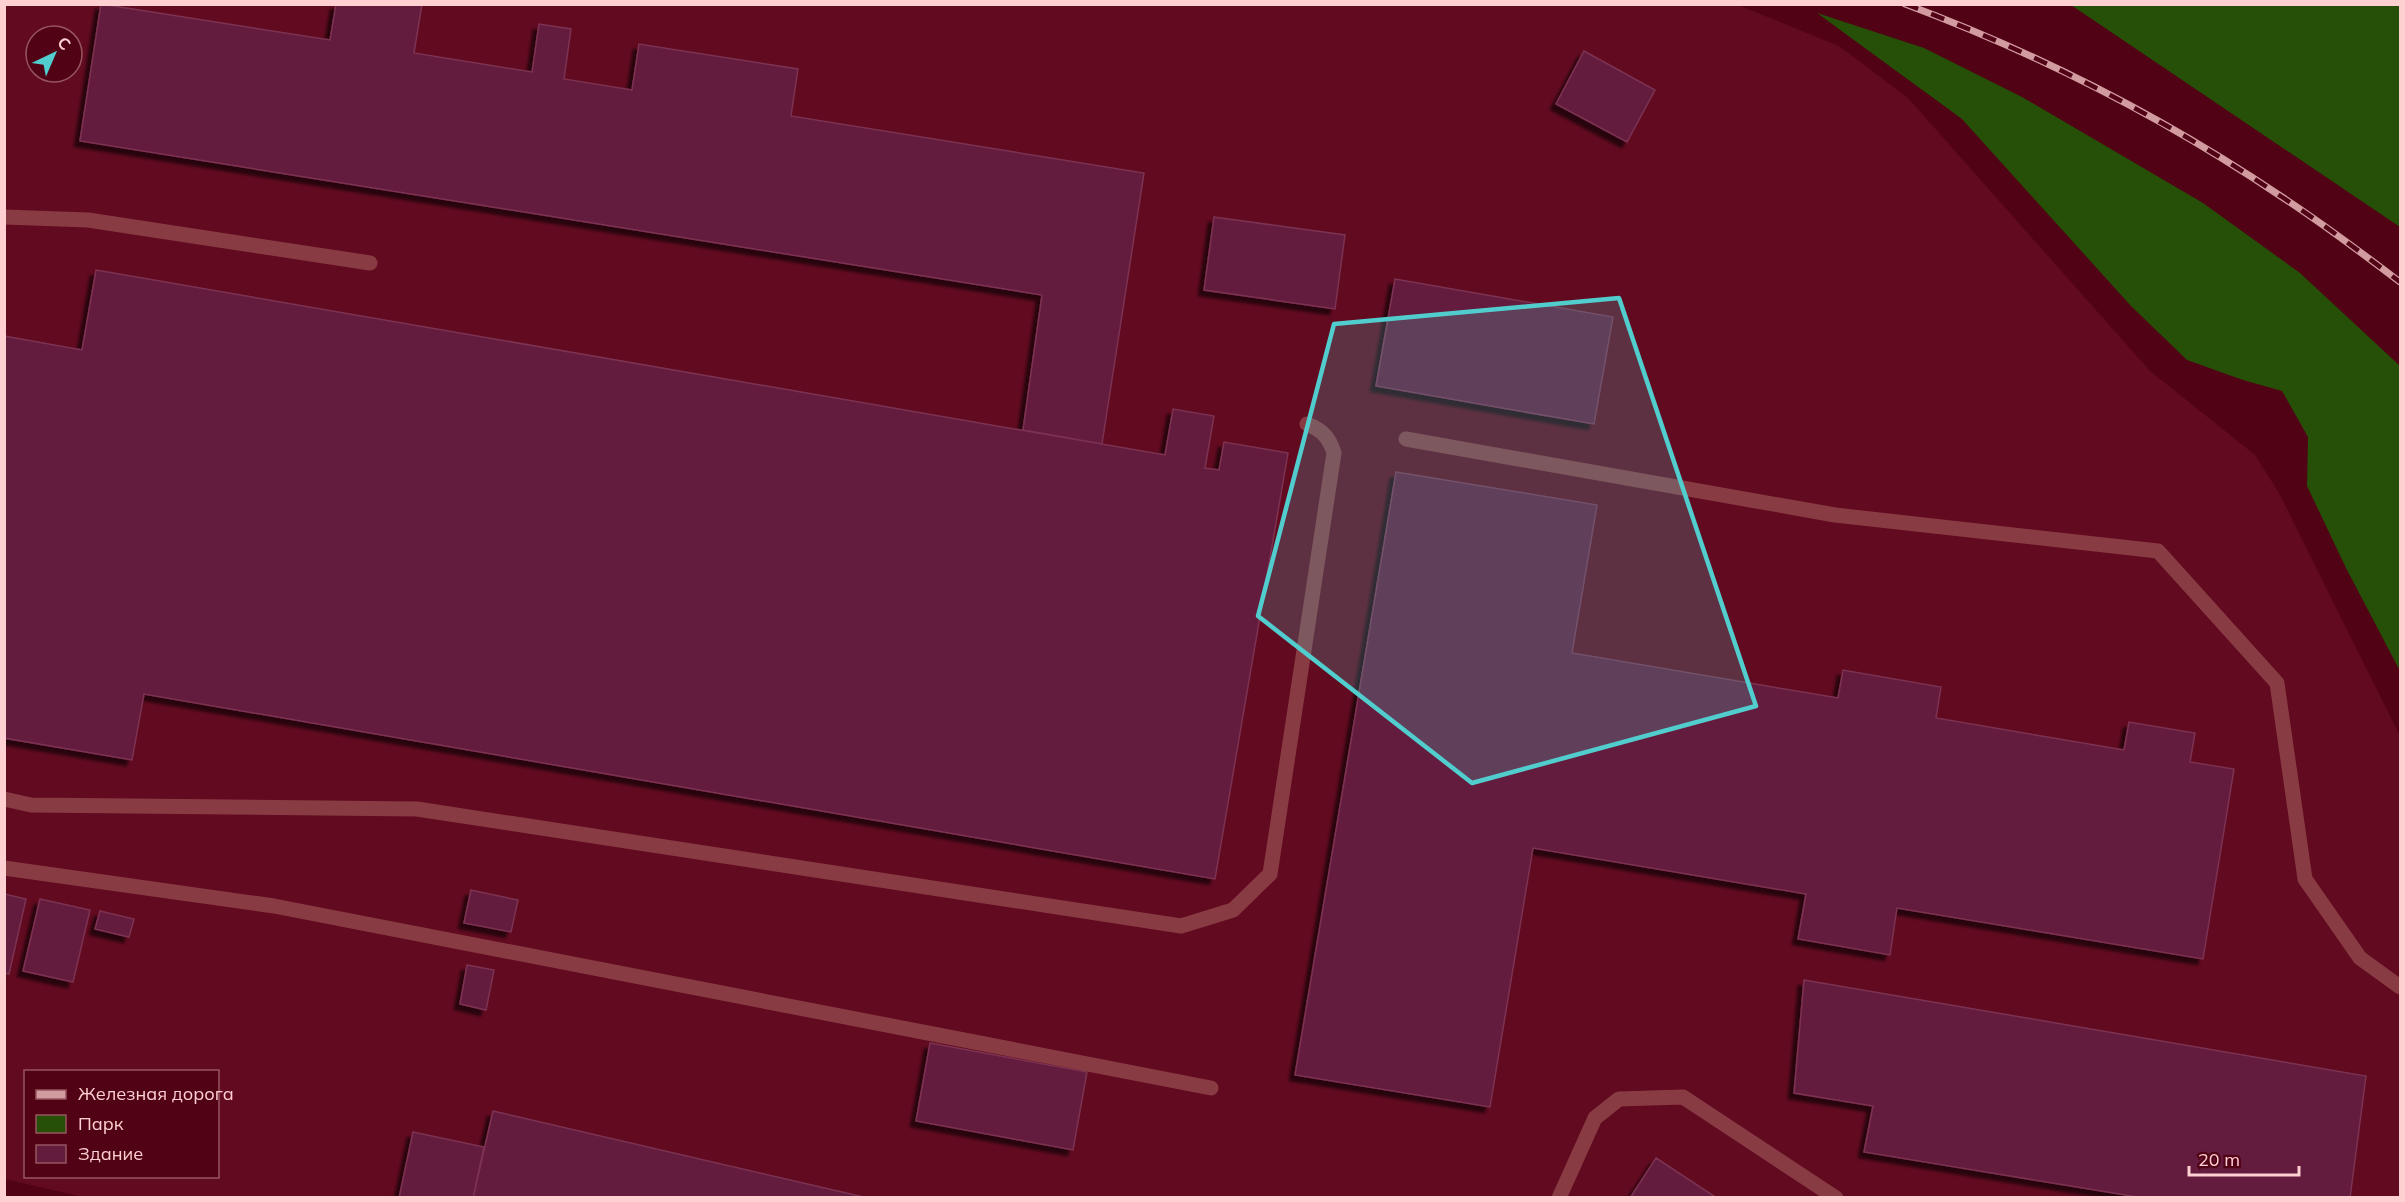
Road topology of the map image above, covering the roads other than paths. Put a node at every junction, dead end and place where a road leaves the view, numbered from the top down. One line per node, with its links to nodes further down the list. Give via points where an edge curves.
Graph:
1 (4, 217): 2 (lane, via 88,220)
2 (370, 263)
3 (1306, 424): 5 (lane, via 1326,435 1334,453 1270,874 1233,910 1181,926 417,809 32,805)
4 (1406, 439): 7 (lane, via 1835,515 2158,551 2277,683 2305,879 2360,958)
5 (4, 800)
6 (4, 868): 8 (lane, via 274,906)
7 (2400, 987)
8 (1211, 1088)
9 (1559, 1197): 10 (lane, via 1595,1118 1619,1099 1683,1097)
10 (1836, 1197)

